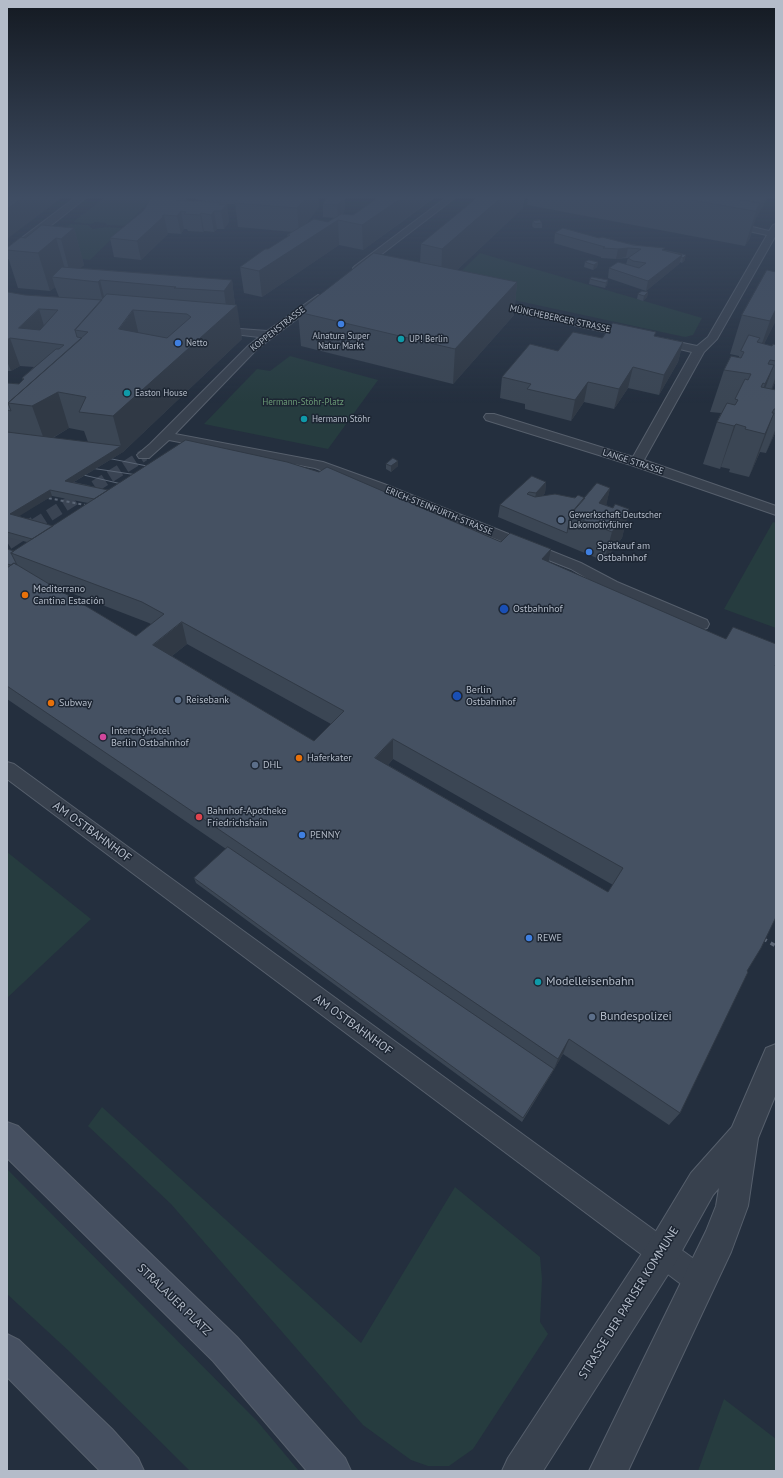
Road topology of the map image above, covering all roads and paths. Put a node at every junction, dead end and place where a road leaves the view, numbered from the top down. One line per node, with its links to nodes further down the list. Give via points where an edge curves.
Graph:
1 (360, 266): 3 (street, via 351,273)
2 (754, 266): 8 (street, via 712,339)
3 (365, 276)
4 (326, 292): 7 (street, KOPPENSTRASSE)
5 (481, 302): 8 (street, MÜNCHEBERGER STRASSE)
6 (207, 328): 7 (street)
7 (269, 335): 10 (street, KOPPENSTRASSE, via 252,348)
8 (699, 350): 14 (street)
9 (490, 417): 14 (street, LANGE STRASSE)
10 (166, 436): 11 (street, KOPPENSTRASSE); 16 (street, ERICH-STEINFURTH-STRASSE, via 318,465 576,566 612,586)
11 (155, 447): 12 (street, KOPPENSTRASSE); 13 (street)
12 (144, 455)
13 (164, 458)
14 (636, 462): 15 (street, LANGE STRASSE)
15 (776, 511)
16 (701, 624)
17 (7, 769): 21 (street, AM OSTBAHNHOF)
18 (776, 1058): 20 (street, STRASSE DER PARISER KOMMUNE)
19 (7, 1137): 25 (main road, STRALAUER PLATZ, via 225,1349)
20 (743, 1138): 21 (street, STRASSE DER PARISER KOMMUNE, via 702,1184); 22 (street, STRASSE DER PARISER KOMMUNE, via 732,1206)
21 (662, 1253): 22 (street, AM OSTBAHNHOF); 26 (street, STRASSE DER PARISER KOMMUNE)
22 (699, 1280): 27 (street, STRASSE DER PARISER KOMMUNE)
23 (7, 1352): 24 (main road)
24 (125, 1471)
25 (332, 1471)
26 (521, 1471)
27 (608, 1471)

